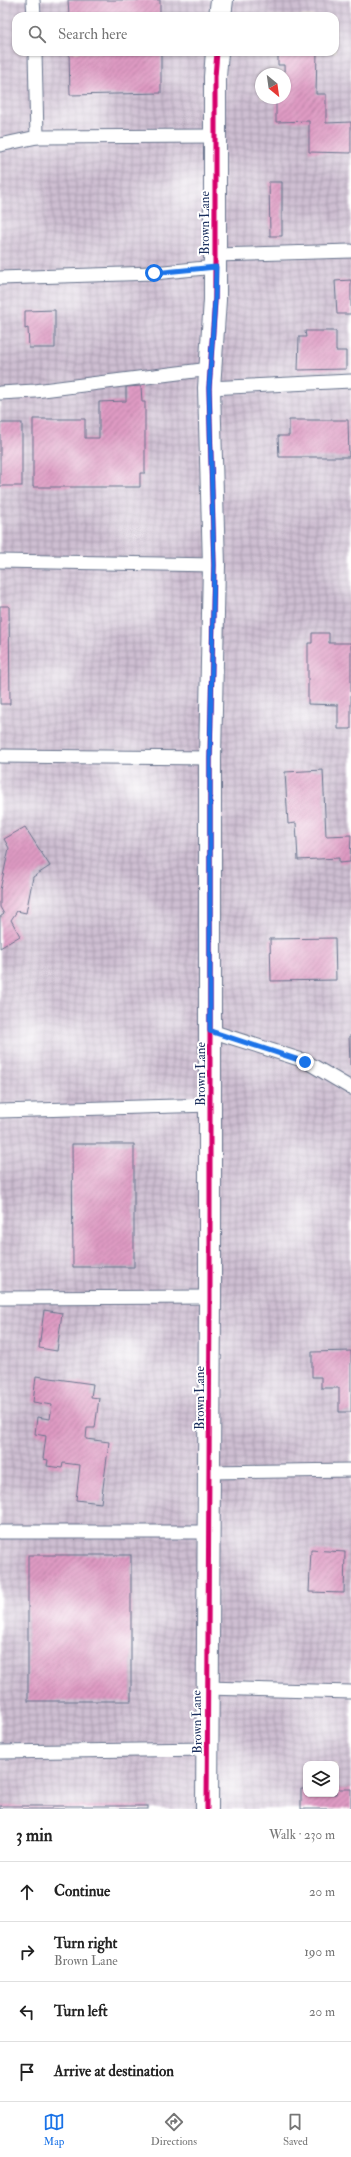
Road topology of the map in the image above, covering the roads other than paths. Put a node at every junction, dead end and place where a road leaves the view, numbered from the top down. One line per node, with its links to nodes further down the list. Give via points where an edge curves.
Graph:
1 (33, 0): 3 (lane)
2 (222, 0): 4 (street)
3 (34, 12)
4 (220, 12)
5 (35, 56): 8 (lane)
6 (217, 56): 7 (street, Brown Lane)
7 (215, 136): 8 (lane); 11 (street, Brown Lane)
8 (37, 137): 9 (lane)
9 (0, 145)
10 (351, 251): 11 (lane)
11 (215, 261): 12 (lane, via 154,273); 13 (street, Brown Lane)
12 (0, 278)
13 (210, 378): 14 (lane); 15 (lane); 17 (street, Brown Lane)
14 (351, 381)
15 (0, 393)
16 (0, 561): 17 (lane)
17 (214, 565): 19 (street, Brown Lane)
18 (0, 756): 19 (lane)
19 (210, 758): 20 (street, Brown Lane)
20 (210, 1031): 21 (lane, via 305,1062); 22 (street, Brown Lane)
21 (351, 1088)
22 (210, 1105): 23 (lane); 24 (street, Brown Lane)
23 (0, 1111)
24 (210, 1297): 25 (lane); 27 (street, Brown Lane)
25 (0, 1298)
26 (351, 1470): 27 (lane)
27 (209, 1472): 29 (street, Brown Lane)
28 (0, 1532): 29 (lane)
29 (209, 1532): 30 (street, Brown Lane)
30 (207, 1688): 31 (lane); 32 (street, Brown Lane)
31 (351, 1692)
32 (208, 1749): 33 (lane); 34 (street, Brown Lane)
33 (0, 1752)
34 (207, 1809)

